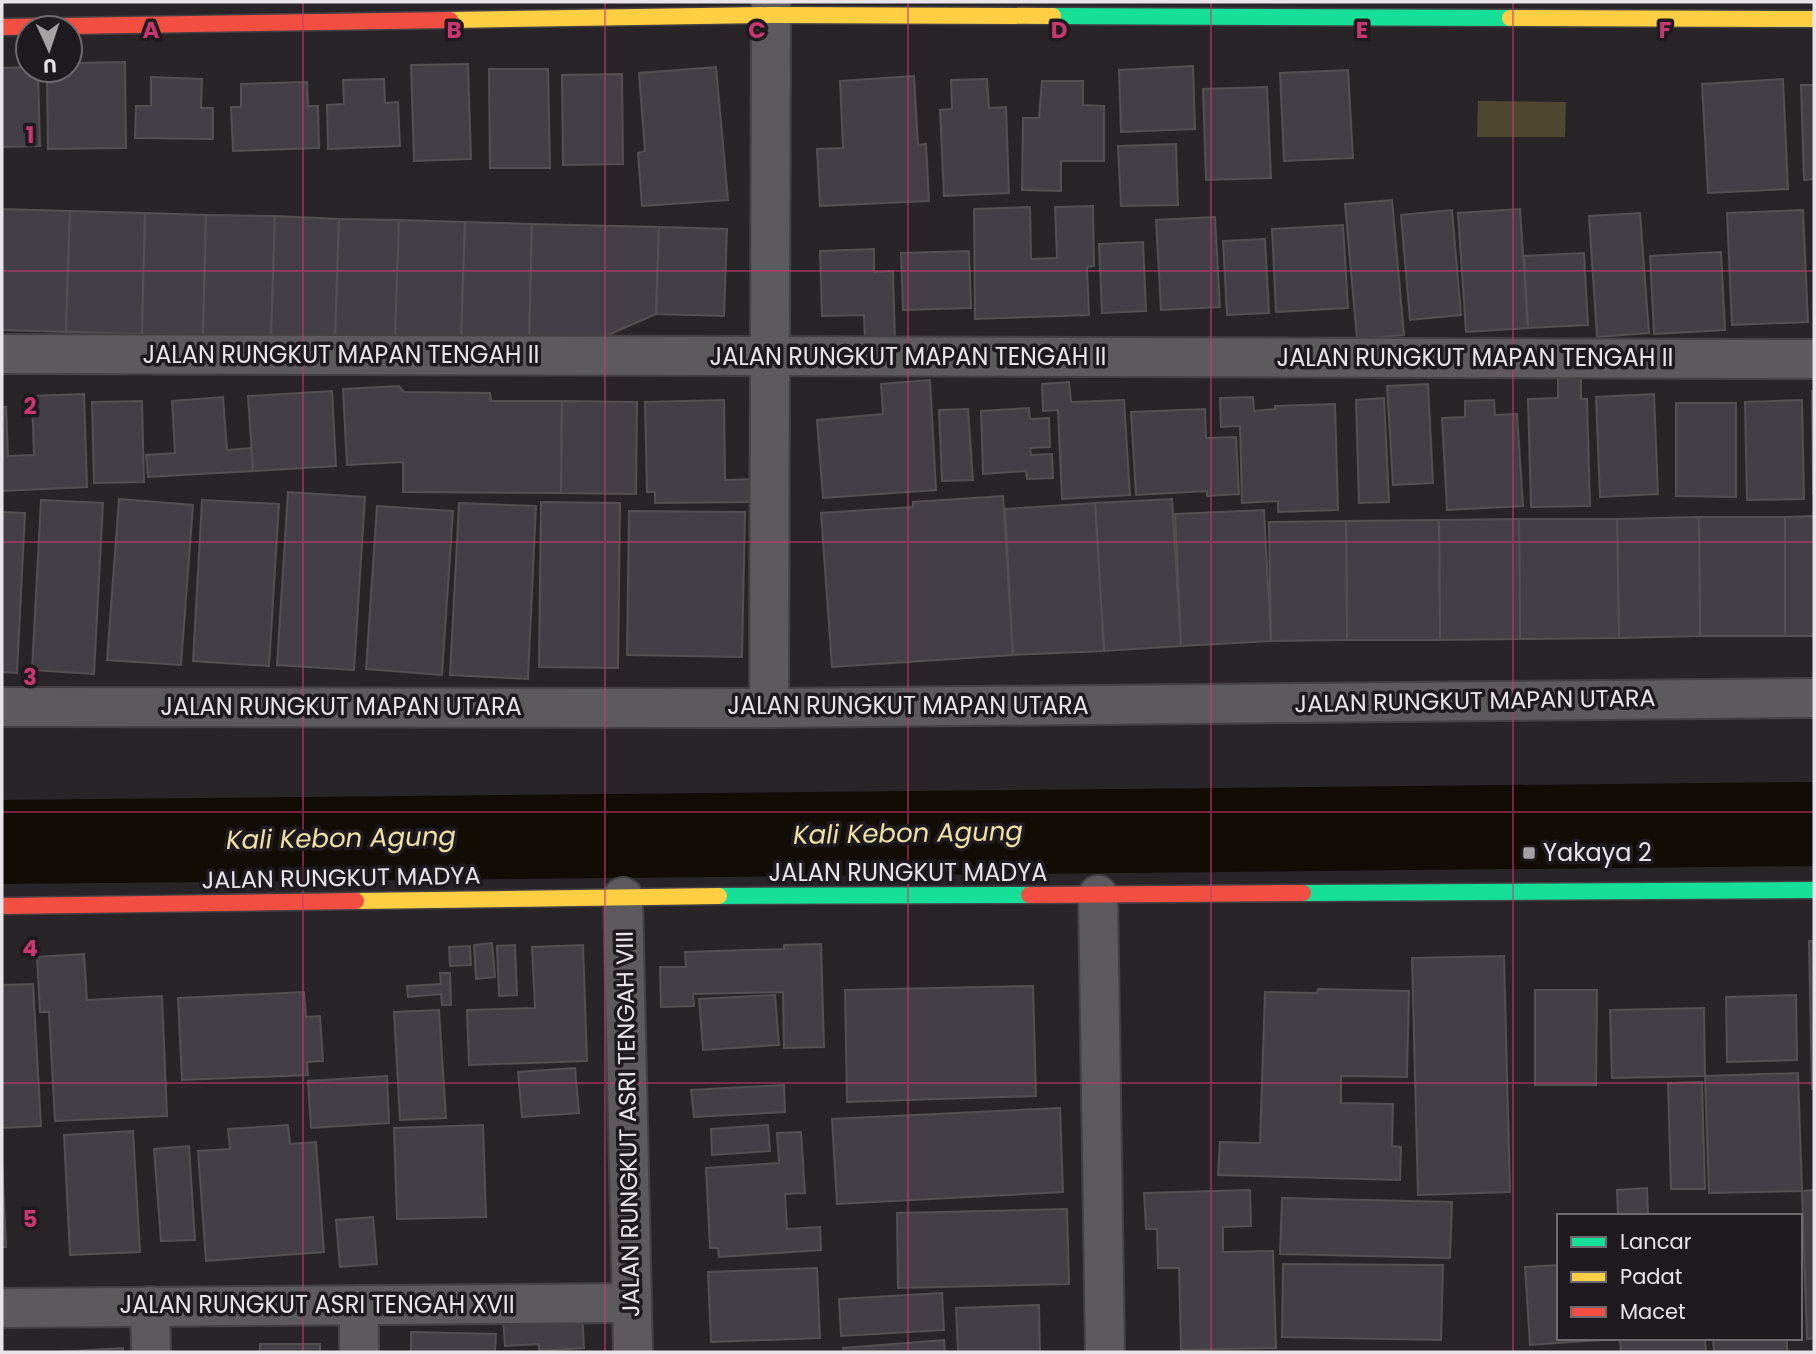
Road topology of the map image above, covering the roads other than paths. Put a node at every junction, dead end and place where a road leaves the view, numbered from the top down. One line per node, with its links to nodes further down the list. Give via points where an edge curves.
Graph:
1 (771, 9): 2 (main road); 3 (main road); 5 (street)
2 (1814, 19)
3 (2, 27)
4 (2, 354): 5 (street, JALAN RUNGKUT MAPAN TENGAH II)
5 (770, 356): 6 (street, JALAN RUNGKUT MAPAN TENGAH II); 9 (street)
6 (1814, 359)
7 (1814, 698): 9 (street, JALAN RUNGKUT MAPAN UTARA)
8 (2, 706): 9 (street, JALAN RUNGKUT MAPAN UTARA)
9 (769, 708)
10 (1814, 890): 11 (main road, JALAN RUNGKUT MADYA)
11 (1098, 895): 12 (main road, JALAN RUNGKUT MADYA); 21 (street)
12 (623, 897): 13 (main road, JALAN RUNGKUT MADYA); 14 (street, JALAN RUNGKUT ASRI TENGAH VIII)
13 (2, 906)
14 (632, 1303): 15 (street, JALAN RUNGKUT ASRI TENGAH XVII); 20 (street, JALAN RUNGKUT ASRI TENGAH VIII)
15 (359, 1305): 16 (street, JALAN RUNGKUT ASRI TENGAH XVII); 19 (street)
16 (150, 1306): 17 (street, JALAN RUNGKUT ASRI TENGAH XVII); 18 (street)
17 (2, 1308)
18 (151, 1352)
19 (359, 1352)
20 (633, 1352)
21 (1105, 1352)

